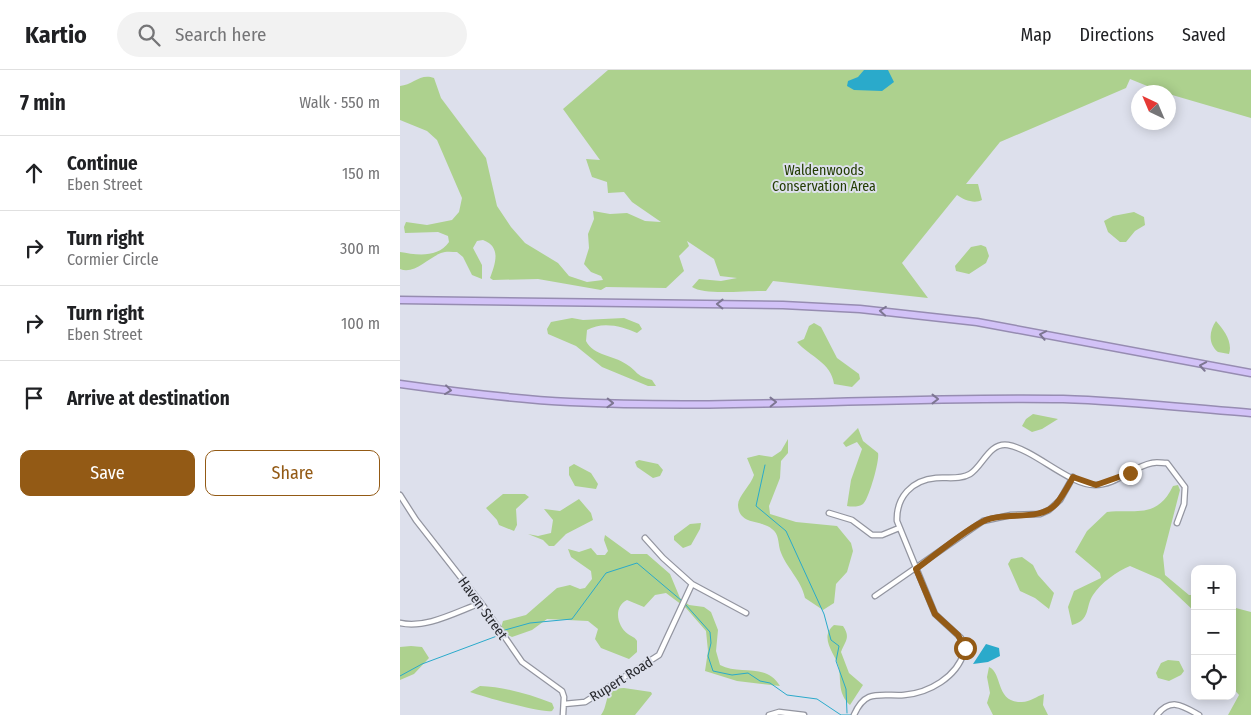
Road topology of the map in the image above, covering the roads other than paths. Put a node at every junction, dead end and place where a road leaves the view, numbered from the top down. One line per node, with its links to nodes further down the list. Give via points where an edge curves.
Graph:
1 (400, 300): 2 (highway, one-way to 1, via 977,322 860,309)
2 (1251, 374)
3 (400, 384): 4 (highway, one-way to 4, via 571,402 1062,400 1128,402)
4 (1251, 413)
5 (1073, 477): 8 (street, via 1088,484 1100,484 1151,463 1167,464 1185,488); 9 (street, via 1009,445 1000,445 965,476 926,480 910,488 898,507); 11 (street, via 1060,500 1049,510 983,521)
6 (400, 495): 14 (street, Haven Street)
7 (829, 513): 9 (street, via 852,520 872,535 882,535)
8 (1177, 524)
9 (899, 528): 11 (street)
10 (645, 538): 12 (street)
11 (916, 569): 13 (street); 18 (street, via 935,614 961,638 965,648 963,656 932,688 914,694 870,697)
12 (692, 584): 15 (street); 17 (street, Rupert Road, via 659,655 585,702)
13 (875, 596)
14 (481, 604): 16 (street, via 428,622); 17 (street, Haven Street, via 528,668 560,689)
15 (746, 613)
16 (400, 623)
17 (564, 704): 19 (street)
18 (855, 714)
19 (563, 715)
20 (769, 715): 21 (street, via 779,712)
21 (804, 715)
22 (1157, 715): 23 (street, via 1171,704 1182,705)
23 (1199, 715)

